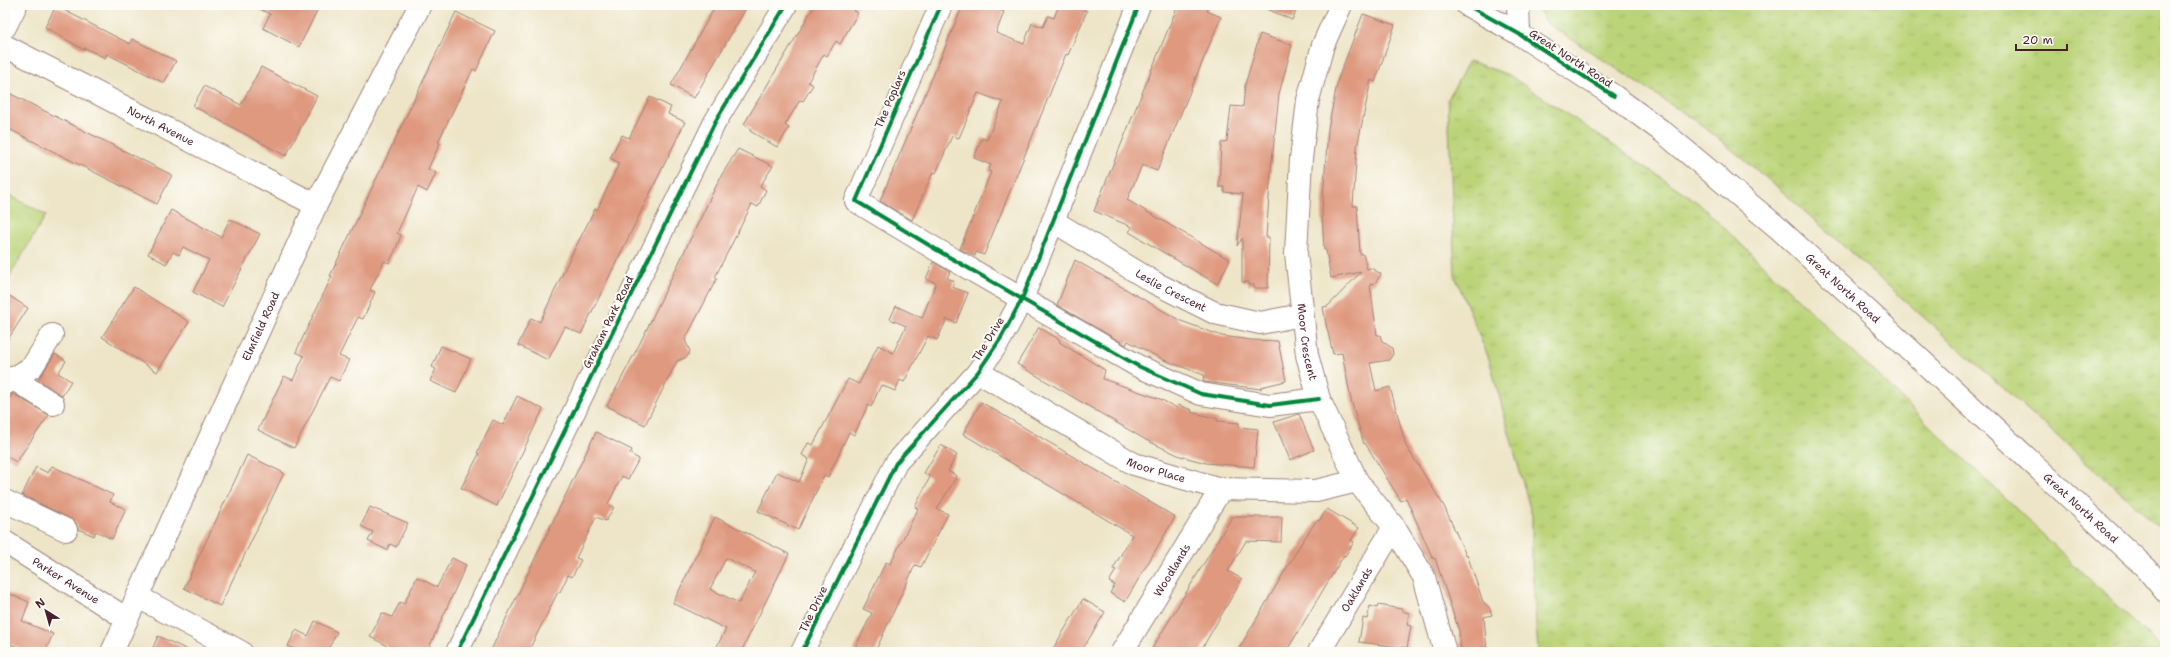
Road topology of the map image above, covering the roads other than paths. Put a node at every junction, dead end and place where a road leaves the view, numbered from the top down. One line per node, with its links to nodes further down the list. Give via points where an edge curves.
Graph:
1 (16, 5): 9 (street)
2 (420, 5): 12 (street, Elmfield Road)
3 (786, 5): 34 (street, Graham Park Road, via 714,122)
4 (941, 5): 14 (street, The Poplars, via 856,201)
5 (1139, 5): 13 (street, The Drive)
6 (1341, 5): 15 (street, Moor Crescent, via 1323,45 1308,100 1301,159 1296,253)
7 (1467, 5): 10 (street, Great North Road)
8 (1518, 5): 10 (street)
9 (5, 27)
10 (1519, 34): 27 (street, Great North Road, via 1614,96 1663,132 1777,227)
11 (5, 46): 12 (street, North Avenue)
12 (316, 205): 30 (street, Elmfield Road)
13 (1053, 221): 14 (street, The Drive); 15 (street, Leslie Crescent, via 1155,283 1215,313 1260,323)
14 (1022, 299): 17 (street, The Drive, via 1001,338); 19 (street, via 1138,366 1201,394 1270,405)
15 (1302, 315): 19 (street, Moor Crescent, via 1307,355)
16 (52, 335): 18 (street, via 32,367)
17 (978, 372): 22 (street, Moor Place, via 1134,464); 35 (street, The Drive, via 896,463)
18 (9, 381): 20 (street)
19 (1319, 399): 21 (street, Moor Crescent)
20 (52, 404)
21 (1357, 481): 22 (street, Moor Place, via 1316,491); 24 (street, Moor Crescent)
22 (1221, 489): 36 (street, Woodlands)
23 (5, 501): 25 (street)
24 (1394, 527): 37 (street, Oaklands); 38 (street, Moor Crescent, via 1424,577)
25 (66, 530)
26 (5, 542): 31 (street, Parker Avenue)
27 (2146, 568): 28 (street, Great North Road); 29 (street, Great North Road)
28 (2165, 580)
29 (2165, 591)
30 (138, 597): 31 (street, Elmfield Road); 33 (street)
31 (127, 619): 32 (street, Elmfield Road)
32 (112, 652)
33 (242, 652)
34 (457, 652)
35 (802, 652)
36 (1122, 652)
37 (1319, 652)
38 (1445, 652)

